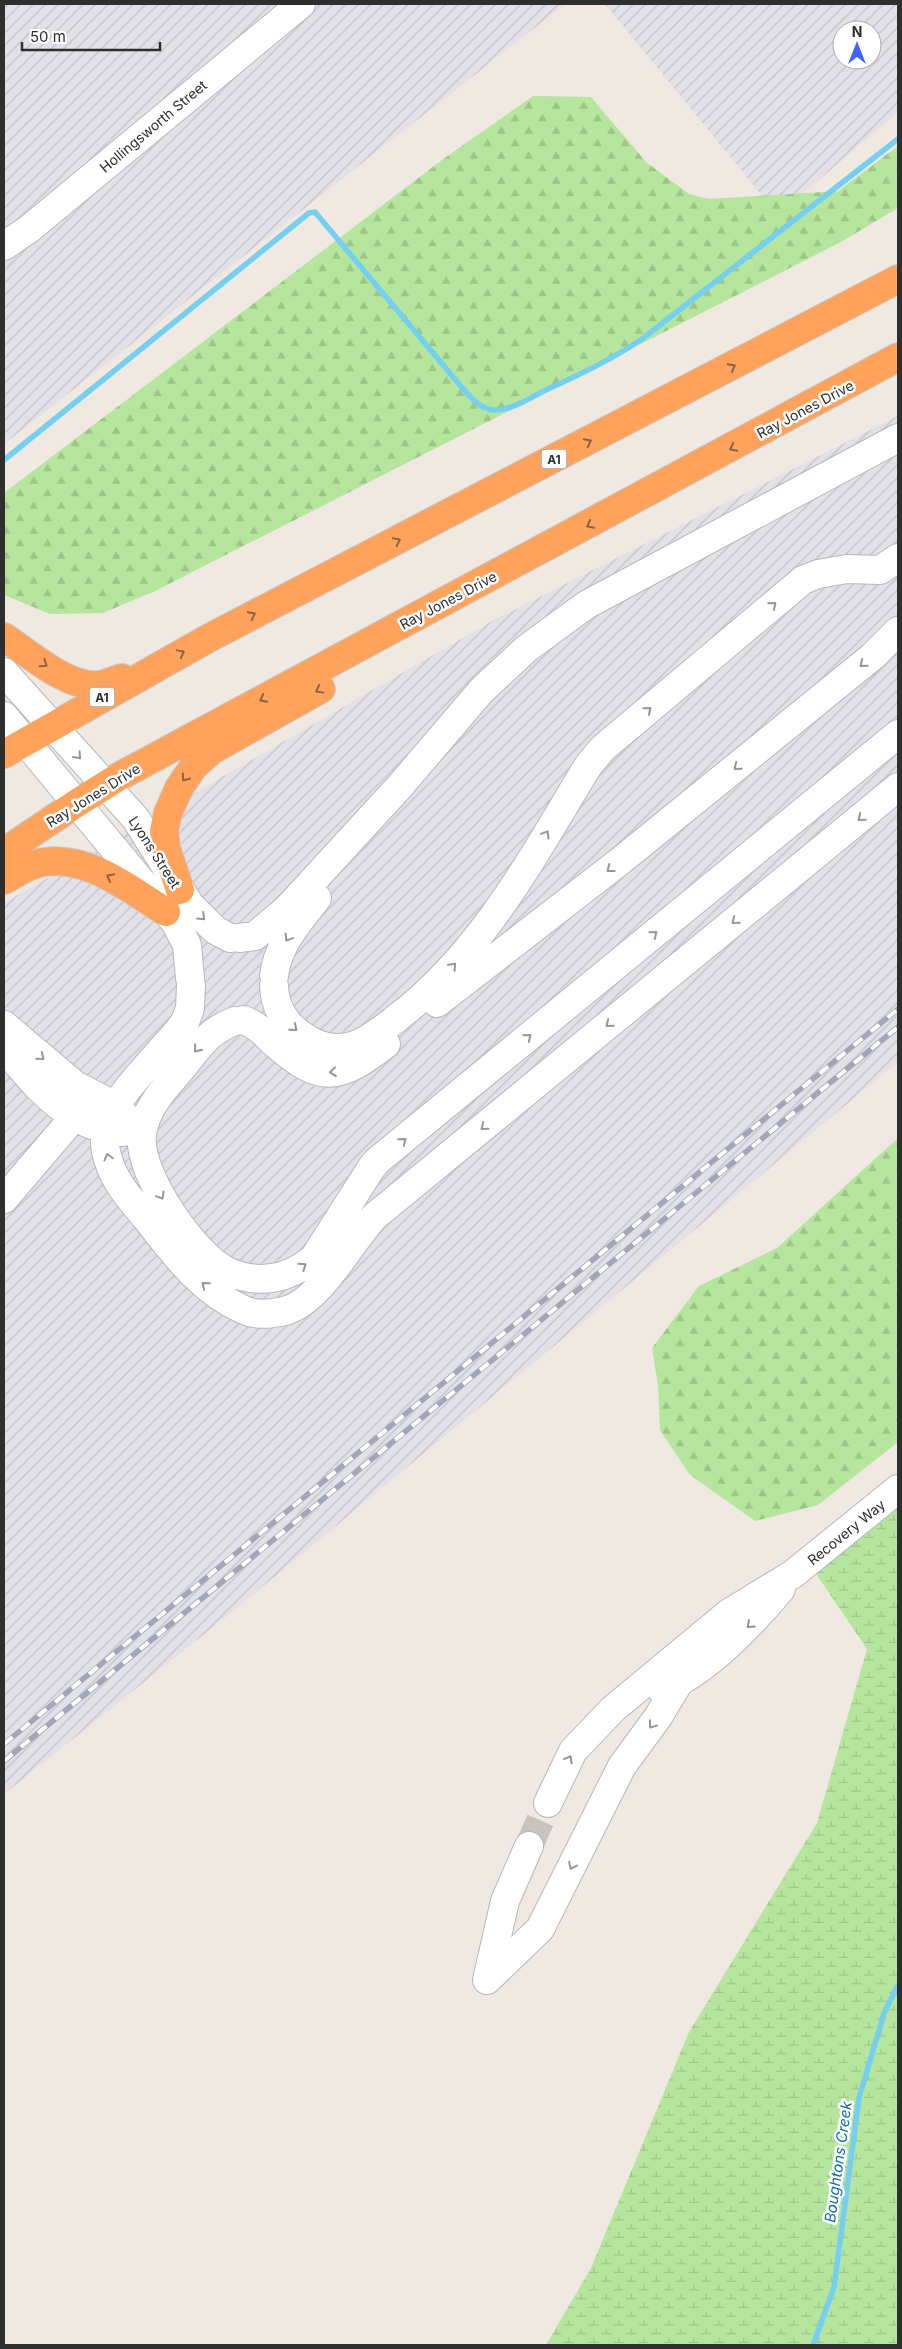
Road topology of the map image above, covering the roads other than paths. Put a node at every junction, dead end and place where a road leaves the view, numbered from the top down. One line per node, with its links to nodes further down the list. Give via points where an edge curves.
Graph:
1 (302, 4): 2 (street, Hollingsworth Street, via 18,238)
2 (4, 246)
3 (898, 279): 10 (highway, A1, one-way to 3)
4 (898, 357): 7 (highway, Ray Jones Drive, one-way to 7)
5 (898, 438): 17 (street, via 586,606 551,629 481,691)
6 (892, 569): 26 (street, one-way to 6, via 278,1010 308,1039 341,1048 373,1036 419,1001 479,936 511,892 588,766 603,748 803,580 847,569)
7 (444, 602): 16 (highway, Ray Jones Drive, one-way to 16); 22 (highway, one-way to 22, via 389,651 212,750 194,766 179,788 164,831 166,848)
8 (898, 631): 27 (street, one-way to 27, via 873,656 619,862 357,1065 324,1073 306,1068 257,1027)
9 (4, 637): 10 (highway, one-way to 10, via 78,683 99,685)
10 (153, 669): 13 (highway, A1)
11 (4, 672): 13 (street, Lyons Street)
12 (4, 716): 15 (street, Lyons Street)
13 (51, 726): 15 (highway, A1); 16 (street, Lyons Street, one-way to 16)
14 (898, 734): 33 (street, one-way to 14)
15 (14, 748): 19 (street, Lyons Street)
16 (105, 786): 19 (highway, Ray Jones Drive); 22 (street, Lyons Street, via 136,819)
17 (400, 786): 24 (street, via 282,913 254,936); 26 (street, one-way to 26, via 288,937 276,960)
18 (898, 787): 34 (street, one-way to 34)
19 (76, 802): 20 (highway, Ray Jones Drive); 23 (street, Lyons Street)
20 (4, 852)
21 (4, 880): 23 (highway, one-way to 21, via 106,874 55,861 37,863)
22 (180, 890): 24 (street, Lyons Street, one-way to 24, via 215,930)
23 (166, 912): 25 (street, Lyons Street, via 187,946)
24 (234, 938): 25 (street, via 218,940 198,955); 26 (street, via 252,942 263,951 271,962)
25 (191, 981): 27 (street, via 195,998 203,1009 214,1017); 30 (street, Lyons Street, via 190,1008 185,1022)
26 (274, 981): 27 (street, via 264,1007)
27 (239, 1020): 32 (street, one-way to 32, via 212,1031 156,1100)
28 (4, 1025): 30 (street, one-way to 30)
29 (4, 1050): 31 (street, via 38,1087)
30 (105, 1111): 31 (street); 32 (street); 34 (street, one-way to 30, via 365,1226 324,1281 299,1304 274,1314 246,1311 225,1300 187,1270 119,1185 107,1157)
31 (74, 1117): 35 (street)
32 (142, 1134): 33 (street, one-way to 33, via 141,1144 148,1171 173,1216 217,1263 228,1271 258,1279 281,1278 303,1268 314,1258)
33 (372, 1167): 34 (street, via 368,1178 371,1190 387,1200)
34 (399, 1196)
35 (4, 1198)
36 (898, 1489): 37 (street, Recovery Way, via 793,1574 757,1618)
37 (686, 1668): 38 (street, via 634,1705 618,1721); 39 (street, one-way to 39, via 658,1717 622,1766 540,1928 487,1980 505,1901)
38 (557, 1806)
39 (538, 1849)

